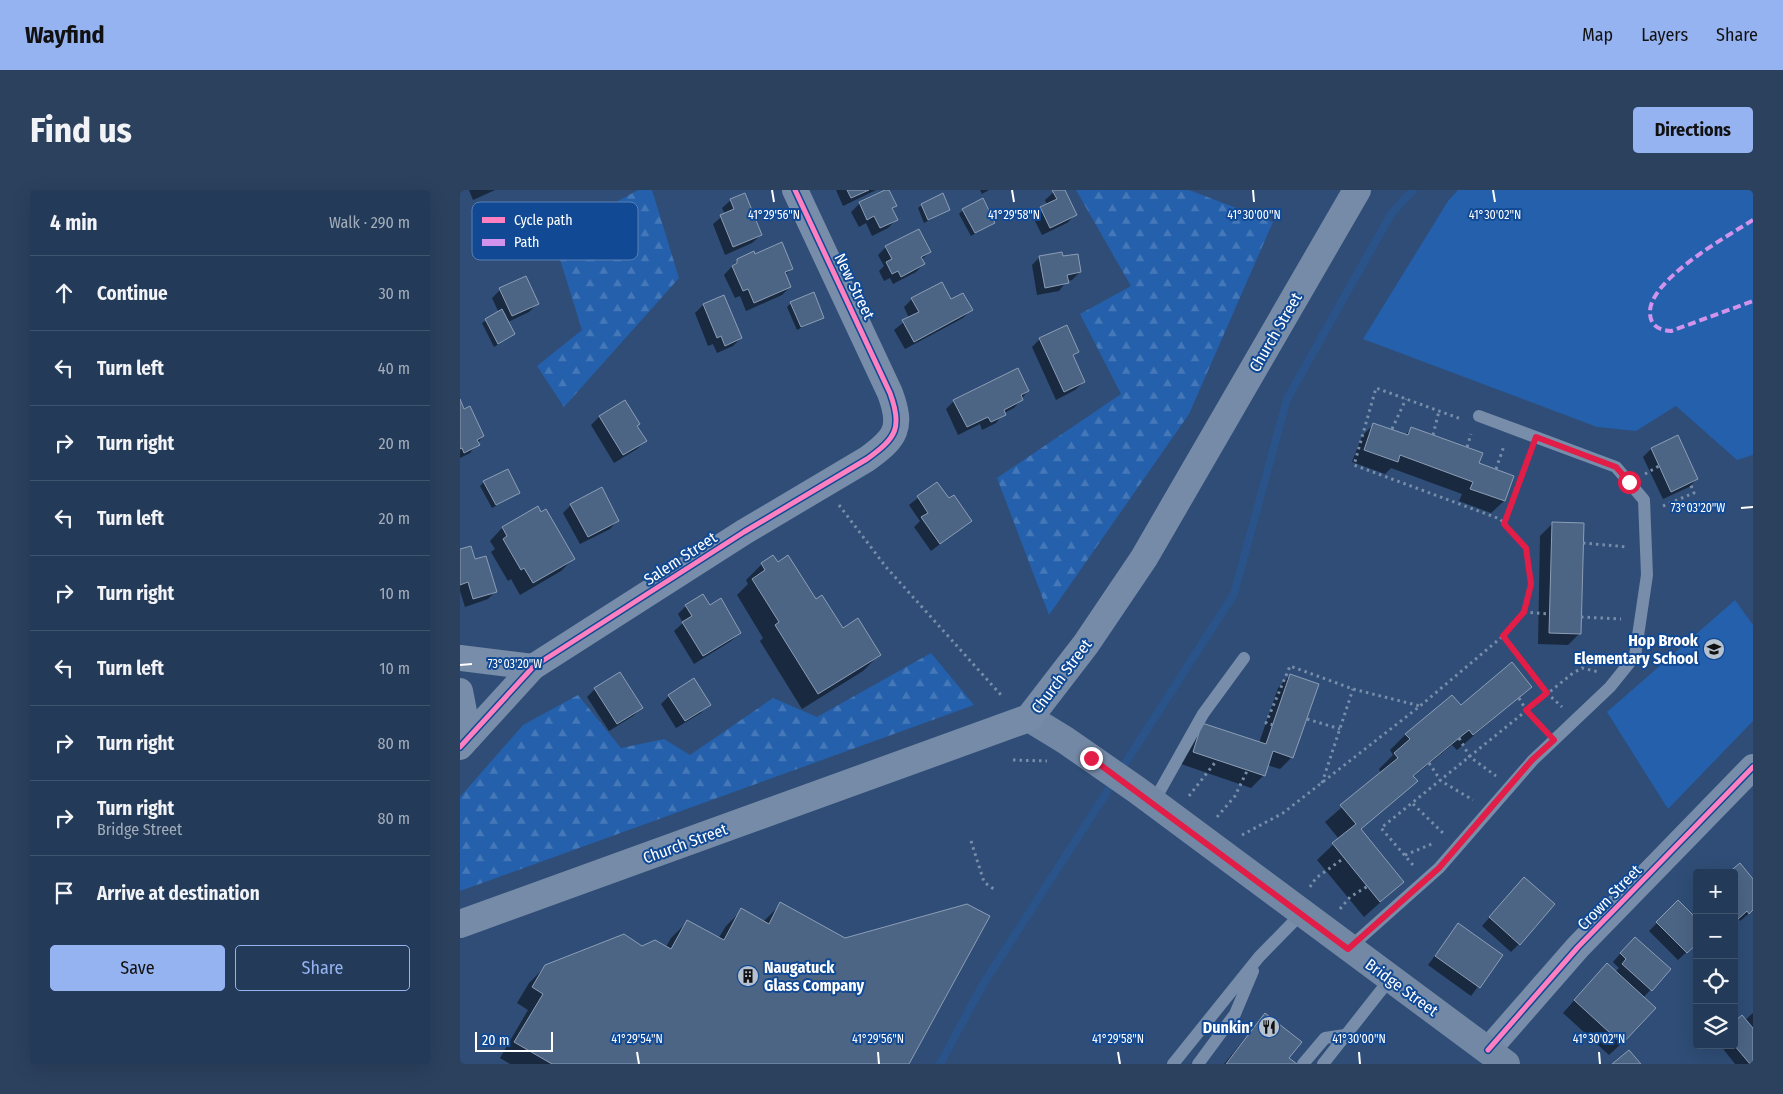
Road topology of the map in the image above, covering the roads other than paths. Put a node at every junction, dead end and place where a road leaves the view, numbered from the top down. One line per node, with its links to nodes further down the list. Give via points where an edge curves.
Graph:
1 (795, 190): 3 (street, New Street)
2 (1357, 190): 9 (main road, Church Street, via 1144,558 1086,644)
3 (890, 393): 7 (street, Salem Street, via 897,412 896,430 886,446)
4 (1479, 416): 15 (lane, via 1616,467 1644,500 1647,575 1635,656 1510,785 1426,879)
5 (460, 658): 7 (street)
6 (1244, 658): 12 (lane)
7 (533, 667): 10 (street, Salem Street)
8 (460, 691): 10 (street)
9 (1030, 718): 12 (main road, Bridge Street); 14 (main road, Church Street)
10 (465, 742)
11 (1753, 767): 19 (street, Crown Street, via 1578,947)
12 (1145, 797): 13 (main road, Bridge Street)
13 (1304, 902): 15 (main road, Bridge Street); 16 (lane)
14 (460, 924)
15 (1348, 949): 17 (main road, Bridge Street)
16 (1259, 957): 20 (lane); 21 (lane, via 1235,1014)
17 (1390, 979): 18 (lane); 19 (main road, Bridge Street)
18 (1345, 1035): 22 (lane, via 1324,1038); 23 (lane)
19 (1497, 1057)
20 (1173, 1064)
21 (1198, 1064)
22 (1303, 1064)
23 (1323, 1064)

